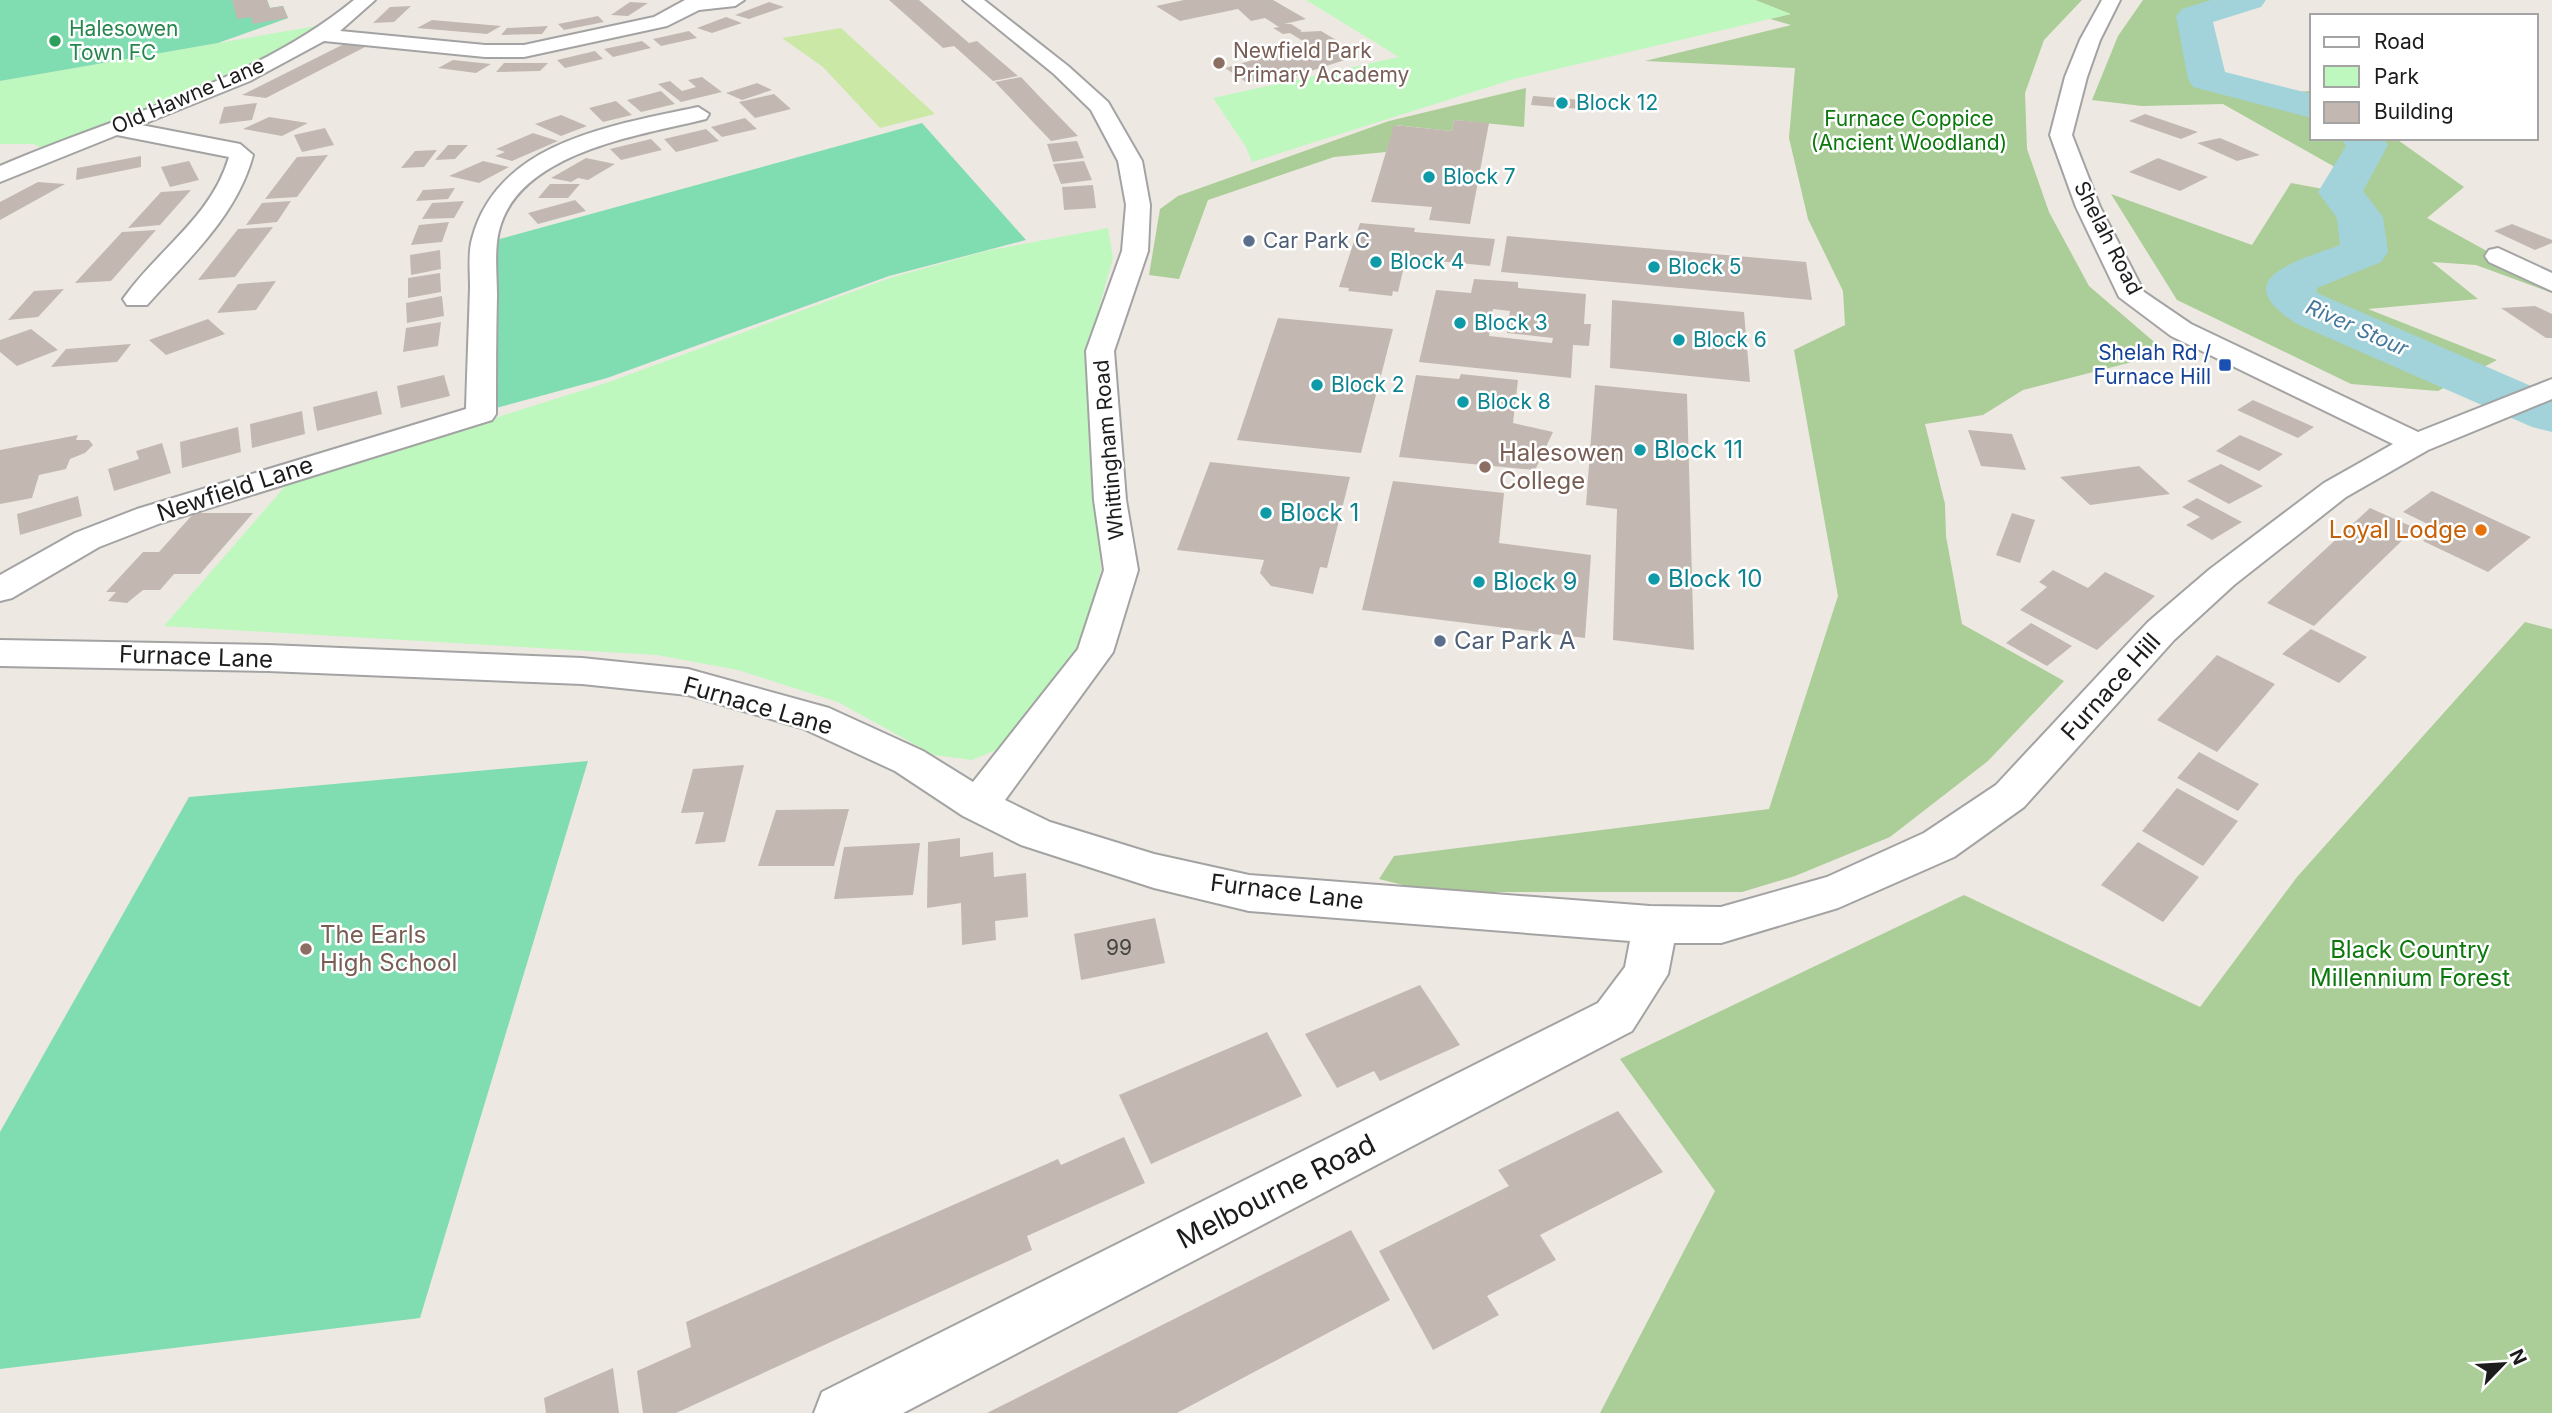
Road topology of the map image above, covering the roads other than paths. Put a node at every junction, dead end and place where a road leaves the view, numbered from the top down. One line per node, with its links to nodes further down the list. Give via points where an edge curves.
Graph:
1 (366, 0): 6 (street, Old Hawne Lane)
2 (735, 0): 5 (street)
3 (972, 0): 17 (street, Whittingham Road, via 1100,107 1130,161 1138,205 1135,250 1100,351 1110,500 1121,570 1095,652)
4 (2111, 0): 14 (street, Shelah Road, via 2076,76 2061,135 2088,207 2133,297 2181,330)
5 (694, 3): 6 (street, via 641,27 505,53)
6 (321, 34): 8 (street, Old Hawne Lane, via 235,79)
7 (698, 114): 15 (street, Newfield Lane, via 582,142 538,166 510,189 488,224 484,240 481,414 149,516 87,540)
8 (113, 127): 9 (street, Old Hawne Lane); 12 (street, via 232,149 242,156 234,180 208,218)
9 (0, 175)
10 (2498, 256): 11 (street)
11 (2552, 282)
12 (137, 299)
13 (2552, 388): 14 (street, Furnace Hill)
14 (2417, 443): 18 (street, Furnace Hill, via 2335,490 2222,577 2161,631 2010,796 1939,845 1838,891 1721,925)
15 (0, 590)
16 (0, 653): 17 (street, Furnace Lane, via 582,671 688,682 815,718 909,761)
17 (978, 805): 18 (street, Furnace Lane, via 1036,834 1154,871 1249,893)
18 (1650, 924): 19 (street, Melbourne Road, via 1654,942 1648,974 1615,1017)
19 (843, 1413)

